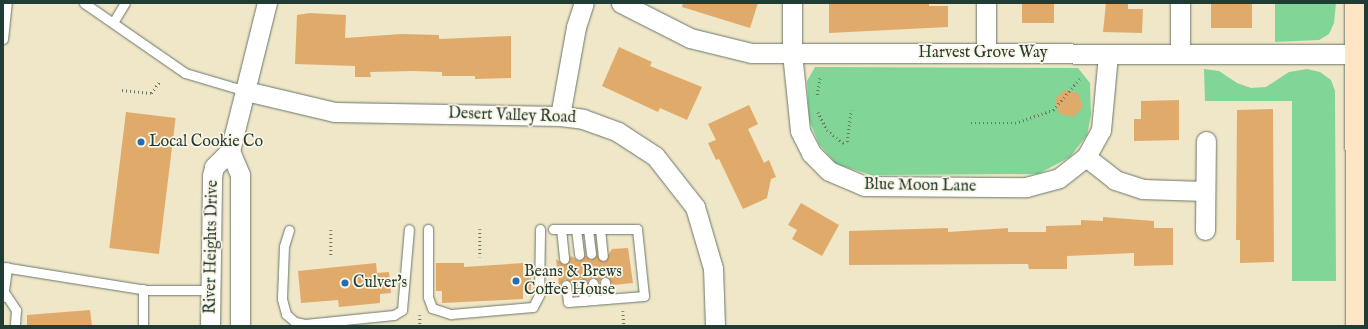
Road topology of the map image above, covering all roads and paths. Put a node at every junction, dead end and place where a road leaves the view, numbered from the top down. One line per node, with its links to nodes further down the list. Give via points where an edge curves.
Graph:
1 (7, 3): 12 (lane)
2 (84, 3): 11 (lane)
3 (125, 3): 11 (lane)
4 (267, 3): 22 (street, River Heights Drive)
5 (584, 3): 24 (street, via 576,27)
6 (621, 3): 13 (street, Harvest Grove Way, via 710,45 752,53)
7 (792, 3): 13 (street, Blue Moon Lane)
8 (986, 3): 14 (street)
9 (1180, 3): 16 (street)
10 (1356, 3): 17 (street)
11 (114, 21): 22 (lane, via 145,48 185,73)
12 (3, 39)
13 (792, 53): 14 (street, Harvest Grove Way); 28 (street, Blue Moon Lane, via 797,119 805,142 829,171 852,183 877,187 1026,187 1059,178)
14 (986, 53): 15 (street, Harvest Grove Way)
15 (1108, 54): 16 (street, Harvest Grove Way); 28 (street, via 1105,115)
16 (1180, 54): 17 (street, Harvest Grove Way)
17 (1356, 54): 64 (street)
18 (820, 77): 23 (path, via 817,96 821,121 843,143 847,142)
19 (1080, 78): 25 (path, via 1053,110 1016,123)
20 (160, 81): 21 (path, via 151,93)
21 (122, 90)
22 (246, 91): 24 (street, Desert Valley Road, via 336,112); 27 (street, River Heights Drive)
23 (851, 110)
24 (560, 116): 63 (street, Desert Valley Road, via 598,124 637,143 670,171 684,188 710,247)
25 (970, 123)
26 (1206, 141): 29 (street)
27 (230, 150): 52 (street, River Heights Drive, via 214,167 212,176); 61 (street, River Heights Drive, via 240,174)
28 (1086, 157): 29 (street, via 1115,180 1142,189)
29 (1205, 191): 39 (street)
30 (409, 229): 37 (lane, via 402,310 394,315 305,324 295,322 286,314 282,299 284,246)
31 (428, 229): 33 (lane, via 428,297 432,308 451,314 533,307 539,295)
32 (480, 229): 44 (path)
33 (540, 229)
34 (576, 229): 35 (lane); 41 (lane); 45 (lane, via 557,229)
35 (588, 229): 36 (lane); 40 (lane)
36 (600, 229): 42 (lane); 54 (lane, via 637,229 644,296)
37 (289, 230)
38 (331, 230): 43 (path)
39 (1205, 230)
40 (591, 254)
41 (579, 255)
42 (603, 256)
43 (331, 258)
44 (480, 258)
45 (564, 259)
46 (5, 267): 51 (lane); 53 (lane)
47 (605, 282): 54 (lane)
48 (593, 283): 56 (lane)
49 (582, 284): 55 (lane)
50 (566, 285): 55 (lane, via 568,302)
51 (143, 289): 52 (lane); 59 (lane)
52 (210, 290): 60 (street, River Heights Drive)
53 (3, 294): 58 (lane, via 16,310)
54 (607, 299): 56 (lane)
55 (584, 300): 56 (lane)
56 (595, 300)
57 (623, 309): 62 (path)
58 (15, 326)
59 (143, 326)
60 (210, 326)
61 (240, 326)
62 (624, 326)
63 (715, 326)
64 (1357, 326)

